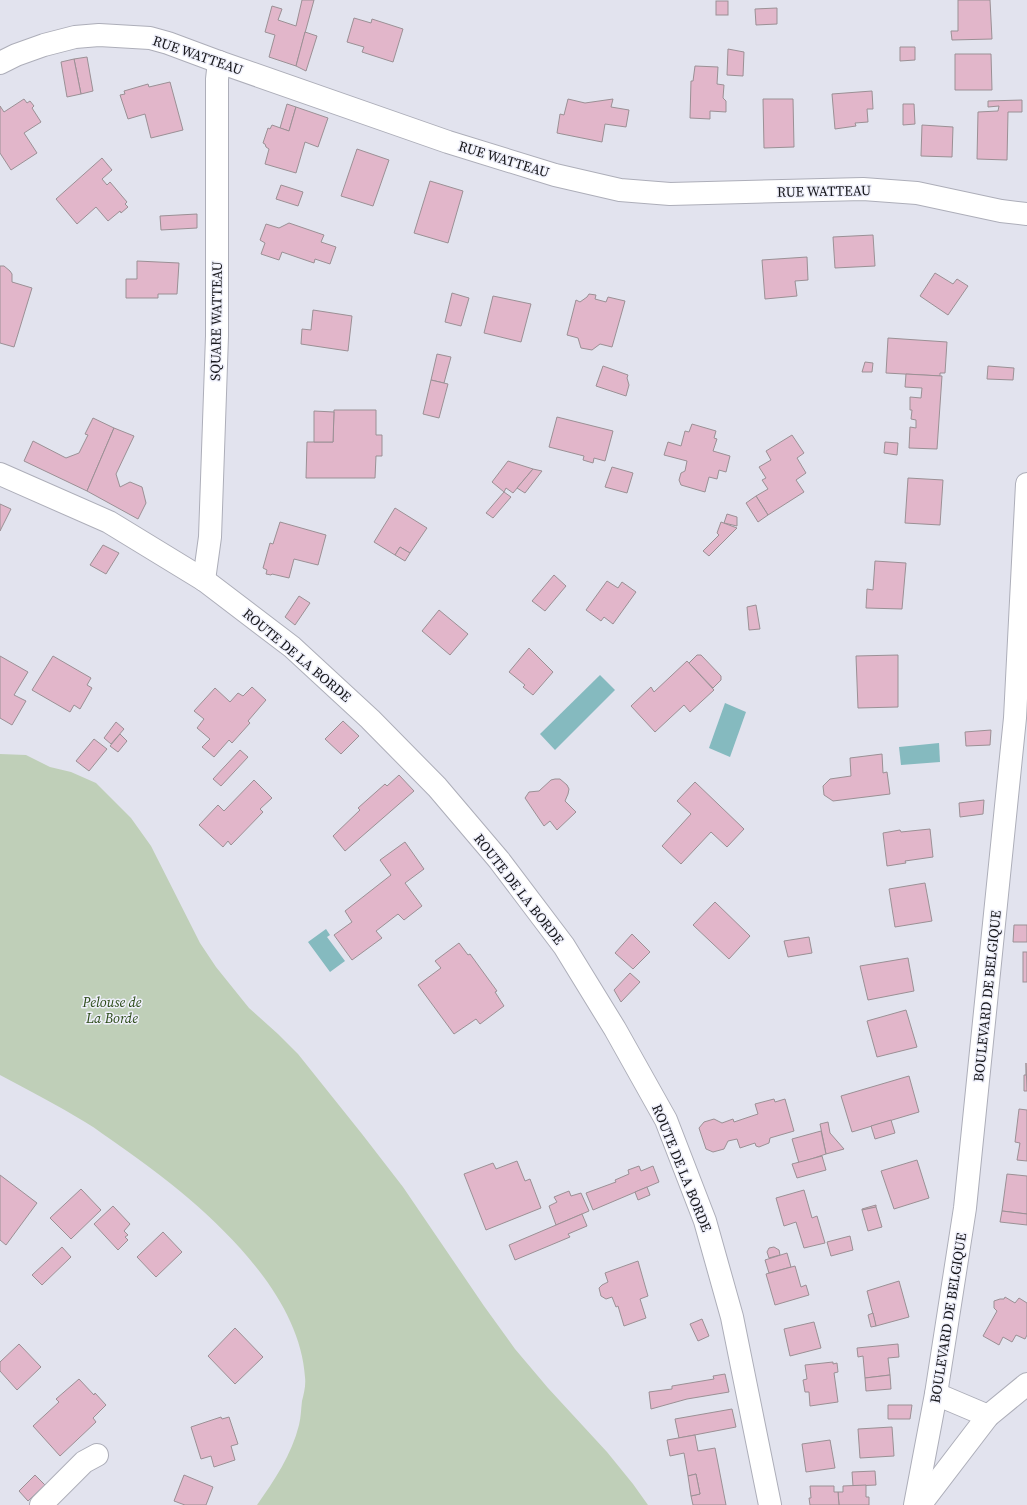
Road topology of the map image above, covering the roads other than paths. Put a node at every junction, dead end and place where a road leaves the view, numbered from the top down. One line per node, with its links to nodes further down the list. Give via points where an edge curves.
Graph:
1 (219, 62): 2 (street, RUE WATTEAU, via 150,38 99,35 75,37 44,45); 3 (street, RUE WATTEAU, via 448,142 555,175 620,190 670,194 878,190 917,193); 6 (street, SQUARE WATTEAU, via 217,336 210,538)
2 (0, 63)
3 (1027, 214)
4 (0, 474): 6 (street, ROUTE DE LA BORDE, via 109,522)
5 (1027, 484): 7 (street, BOULEVARD DE BELGIQUE)
6 (204, 580): 13 (street, ROUTE DE LA BORDE, via 292,647 370,719 437,787 499,860 564,946 615,1029 666,1120 705,1221 732,1317)
7 (1021, 718): 9 (street, BOULEVARD DE BELGIQUE, via 965,1208)
8 (1027, 1384): 10 (street)
9 (936, 1394): 10 (street); 14 (street, BOULEVARD DE BELGIQUE)
10 (988, 1416): 15 (street)
11 (97, 1455): 12 (street, via 84,1462)
12 (41, 1505)
13 (770, 1505)
14 (915, 1505)
15 (920, 1505)

